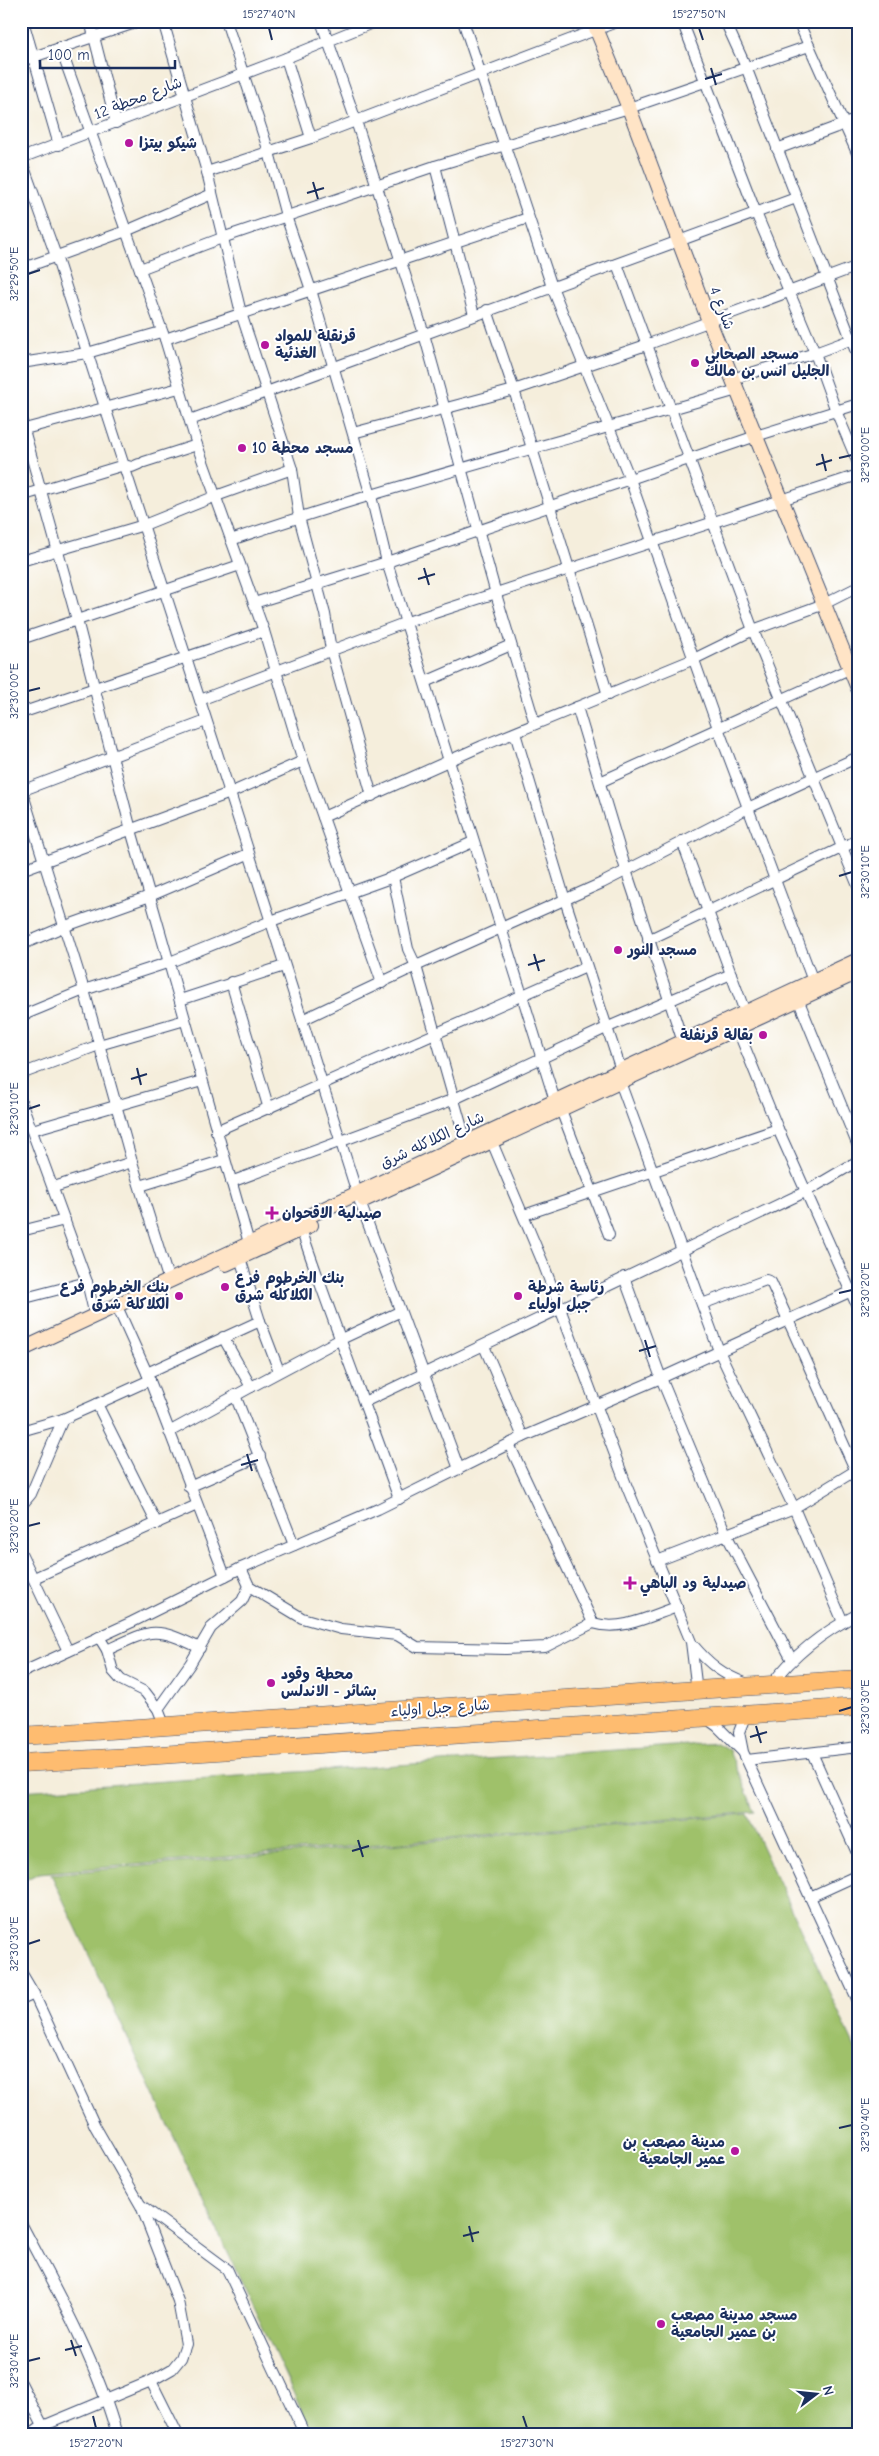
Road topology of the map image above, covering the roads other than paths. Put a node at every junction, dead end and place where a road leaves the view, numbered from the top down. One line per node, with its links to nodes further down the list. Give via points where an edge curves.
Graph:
1 (23, 21): 18 (street)
2 (90, 21): 14 (street)
3 (140, 21): 14 (street)
4 (163, 21): 25 (street)
5 (226, 21): 22 (street)
6 (321, 21): 15 (street)
7 (377, 21): 15 (street, شارع محطة 12)
8 (463, 21): 23 (street)
9 (619, 21): 13 (street)
10 (682, 21): 24 (street)
11 (725, 21): 21 (street)
12 (798, 21): 16 (street)
13 (595, 26): 23 (street); 26 (street, شارع 4)
14 (94, 36): 17 (street); 29 (street)
15 (328, 41): 19 (street, شارع محطة 12); 28 (street)
16 (809, 46): 21 (street); 30 (street)
17 (60, 47): 18 (street); 31 (street)
18 (32, 58): 20 (street); 33 (street)
19 (286, 58): 22 (street, شارع محطة 12); 32 (street)
20 (21, 61)
21 (746, 67): 24 (street); 35 (street)
22 (244, 74): 25 (street, شارع محطة 12); 36 (street)
23 (482, 74): 28 (street); 34 (street)
24 (705, 81): 26 (street); 44 (street)
25 (185, 96): 29 (street, شارع محطة 12); 40 (street)
26 (629, 108): 34 (street); 49 (street, شارع 4)
27 (858, 119): 30 (street)
28 (356, 121): 32 (street); 41 (street)
29 (116, 123): 31 (street, شارع محطة 12)
30 (843, 124): 35 (street); 37 (street)
31 (90, 133): 33 (street, شارع محطة 12); 47 (street)
32 (311, 138): 36 (street)
33 (60, 145): 38 (street, شارع محطة 12)
34 (504, 146): 39 (street); 46 (street)
35 (777, 149): 43 (street)
36 (269, 152): 40 (street); 45 (street)
37 (858, 155)
38 (21, 158): 51 (street)
39 (435, 166): 41 (street); 50 (street)
40 (207, 172): 42 (street)
41 (376, 187): 45 (street); 52 (street)
42 (212, 194): 47 (street); 48 (street)
43 (796, 198): 44 (street); 57 (street)
44 (756, 213): 49 (street); 60 (street)
45 (286, 216): 48 (street); 59 (street)
46 (528, 218): 50 (street); 58 (street)
47 (126, 231): 51 (street); 55 (street)
48 (222, 238): 55 (street); 62 (street)
49 (679, 241): 53 (street); 64 (street, شارع 4)
50 (454, 242): 52 (street); 63 (street)
51 (56, 256): 56 (street); 69 (street)
52 (401, 261): 59 (street); 65 (street)
53 (617, 264): 58 (street); 68 (street)
54 (858, 266): 57 (street)
55 (140, 269): 66 (street)
56 (21, 270)
57 (827, 278): 60 (street); 67 (street)
58 (552, 287): 61 (street); 73 (street)
59 (311, 290): 62 (street); 74 (street)
60 (789, 293): 64 (street); 70 (street)
61 (487, 310): 63 (street); 77 (street)
62 (241, 312): 66 (street); 78 (street)
63 (474, 315): 65 (street)
64 (709, 321): 68 (street); 75 (street, شارع 4)
65 (424, 334): 74 (street); 81 (street)
66 (163, 336): 69 (street); 76 (street)
67 (854, 338): 70 (street); 71 (street)
68 (646, 346): 73 (street); 82 (street)
69 (87, 353): 72 (street); 80 (street)
70 (815, 353): 75 (street); 83 (street)
71 (858, 357)
72 (21, 363)
73 (584, 366): 77 (street); 85 (street)
74 (334, 368): 78 (street); 87 (street)
75 (734, 384): 82 (street); 88 (street, شارع 4)
76 (179, 388): 80 (street); 84 (street)
77 (514, 390): 81 (street); 90 (street)
78 (267, 391): 84 (street); 95 (street)
79 (858, 404): 83 (street)
80 (104, 408): 86 (street); 93 (street)
81 (446, 410): 87 (street); 94 (street)
82 (670, 410): 85 (street); 91 (street)
83 (836, 411): 88 (street); 92 (street)
84 (190, 420): 89 (street)
85 (609, 425): 90 (street); 97 (street)
86 (22, 426): 98 (street)
87 (353, 433): 101 (street)
88 (756, 436): 91 (street); 102 (street, شارع 4)
89 (197, 445): 93 (street, via 132,467); 100 (street)
90 (532, 450): 94 (street); 103 (street)
91 (690, 459): 97 (street); 105 (street)
92 (858, 463)
93 (124, 465): 98 (street); 106 (street)
94 (463, 468): 101 (street); 107 (street)
95 (292, 470): 100 (street); 104 (street)
96 (858, 475): 102 (street)
97 (630, 480): 103 (street); 109 (street)
98 (41, 490): 99 (street); 110 (street)
99 (21, 496)
100 (216, 496): 106 (street); 108 (street)
101 (371, 496): 104 (street); 112 (street)
102 (782, 499): 105 (street); 120 (street, شارع 4)
103 (549, 506): 107 (street); 114 (street)
104 (299, 517): 108 (street); 115 (street)
105 (711, 522): 109 (street); 123 (street)
106 (144, 525): 110 (street); 117 (street)
107 (479, 530): 112 (street); 118 (street)
108 (231, 540): 113 (street)
109 (654, 542): 114 (street); 129 (street)
110 (57, 549): 111 (street); 121 (street)
111 (21, 561)
112 (387, 562): 115 (street); 122 (street)
113 (240, 565): 117 (street); 119 (street)
114 (569, 570): 118 (street); 135 (street)
115 (317, 582): 119 (street); 127 (street, via 331,637)
116 (858, 587): 120 (street)
117 (164, 592): 121 (street); 128 (street)
118 (496, 594): 122 (street); 126 (street)
119 (254, 603): 124 (street)
120 (824, 604): 123 (street); 130 (street, شارع 4)
121 (77, 620): 125 (street); 133 (street)
122 (407, 622): 127 (street); 132 (street)
123 (752, 630): 129 (street); 137 (street)
124 (264, 631): 128 (street); 131 (street)
125 (21, 638)
126 (511, 645): 132 (street); 141 (street)
127 (331, 650): 131 (street); 152 (street)
128 (186, 656): 133 (street); 136 (street)
129 (694, 659): 135 (street); 142 (street)
130 (854, 667): 134 (street, شارع 4); 137 (street)
131 (275, 672): 136 (street); 146 (street)
132 (425, 682): 147 (street)
133 (93, 688): 139 (street); 145 (street)
134 (858, 688)
135 (608, 695): 138 (street)
136 (200, 700): 140 (street)
137 (781, 700): 142 (street); 148 (street)
138 (578, 707): 141 (street); 149 (street)
139 (21, 713)
140 (206, 721): 145 (street); 151 (street)
141 (536, 724): 143 (street)
142 (718, 728): 149 (street); 153 (street)
143 (515, 732): 147 (street); 169 (street)
144 (858, 757): 148 (street)
145 (112, 758): 150 (street); 155 (street)
146 (303, 761): 151 (street); 154 (street)
147 (448, 761): 152 (street); 158 (street)
148 (813, 777): 153 (street); 159 (street)
149 (600, 782): 163 (street)
150 (22, 790): 161 (street)
151 (230, 793): 155 (street); 160 (street)
152 (372, 796): 154 (street)
153 (748, 808): 157 (street); 165 (street)
154 (323, 817): 167 (street)
155 (131, 830): 161 (street); 168 (street)
156 (858, 840): 159 (street)
157 (682, 841): 163 (street); 170 (street)
158 (473, 842): 164 (street); 173 (street)
159 (842, 847): 165 (street); 166 (street)
160 (248, 854): 168 (street); 171 (street)
161 (44, 862): 162 (street); 172 (street)
162 (21, 870)
163 (626, 870): 169 (street); 174 (street)
164 (393, 877): 167 (street); 179 (street, via 408,949)
165 (774, 878): 170 (street); 183 (street)
166 (858, 886)
167 (350, 893): 171 (street); 185 (street)
168 (150, 896): 172 (street); 177 (street)
169 (565, 900): 173 (street); 180 (street)
170 (708, 910): 174 (street); 182 (street)
171 (271, 921): 177 (street); 178 (street)
172 (63, 927): 175 (street); 186 (street)
173 (501, 928): 179 (street); 187 (street)
174 (648, 940): 190 (street)
175 (21, 945)
176 (858, 960): 183 (street, شارع الكلاكله شرق)
177 (170, 962): 186 (street); 189 (street)
178 (284, 966): 184 (street); 194 (street)
179 (416, 966): 185 (street); 197 (street)
180 (586, 967): 187 (street); 195 (street)
181 (858, 972): 188 (street, شارع الكلاكله شرق)
182 (731, 974): 190 (street); 191 (street)
183 (813, 981): 191 (street, شارع الكلاكله شرق)
184 (232, 982): 189 (street); 209 (street)
185 (382, 982): 194 (street)
186 (84, 990): 192 (street); 199 (street)
187 (523, 996): 197 (street); 200 (street)
188 (798, 999): 196 (street, شارع الكلاكله شرق); 216 (street)
189 (180, 1000): 193 (street)
190 (669, 1000): 195 (street); 198 (street)
191 (746, 1012): 198 (street, شارع الكلاكله شرق)
192 (21, 1016)
193 (185, 1020): 199 (street); 203 (street)
194 (302, 1020): 204 (street)
195 (606, 1028): 200 (street); 202 (street)
196 (736, 1028): 202 (street, شارع الكلاكله شرق); 210 (street)
197 (434, 1036): 204 (street); 205 (street)
198 (683, 1042): 202 (street, شارع الكلاكله شرق)
199 (99, 1045): 201 (street); 208 (street)
200 (543, 1058): 205 (street); 207 (street)
201 (21, 1074)
202 (620, 1076): 207 (street, شارع الكلاكله شرق); 220 (street)
203 (202, 1081): 208 (street); 212 (street)
204 (324, 1084): 209 (street); 213 (street)
205 (452, 1100): 213 (street); 214 (street)
206 (21, 1102): 211 (street)
207 (558, 1105): 214 (street, شارع الكلاكله شرق); 215 (street, شارع الكلاكله شرق); 224 (street)
208 (117, 1107): 211 (street); 219 (street)
209 (269, 1109): 212 (street)
210 (778, 1129): 220 (street); 225 (street)
211 (32, 1130): 223 (street)
212 (216, 1131): 217 (street)
213 (342, 1142): 221 (street); 226 (street)
214 (466, 1142): 226 (street, شارع الكلاكله شرق)
215 (492, 1142): 226 (street, شارع الكلاكله شرق); 227 (street)
216 (858, 1146)
217 (224, 1160): 221 (street); 222 (street)
218 (858, 1161): 225 (street)
219 (132, 1162): 222 (street); 223 (street)
220 (654, 1171): 224 (street); 233 (street)
221 (231, 1182): 232 (street)
222 (140, 1186): 236 (street)
223 (54, 1187): 228 (street)
224 (592, 1191): 227 (street); 231 (street)
225 (807, 1191): 233 (street); 238 (street)
226 (359, 1197): 229 (street, شارع الكلاكله شرق); 232 (street, شارع الكلاكله شرق); 243 (street)
227 (524, 1215): 241 (street)
228 (64, 1220): 230 (street); 237 (street)
229 (301, 1229): 234 (street, شارع الكلاكله شرق); 249 (street)
230 (21, 1231)
231 (610, 1235)
232 (249, 1243): 236 (street, شارع الكلاكله شرق)
233 (682, 1249): 235 (street); 240 (street)
234 (240, 1258): 244 (street, شارع الكلاكله شرق); 247 (street)
235 (624, 1277): 241 (street); 257 (street)
236 (169, 1281): 245 (street, شارع الكلاكله شرق)
237 (87, 1282): 239 (street); 245 (street)
238 (854, 1290): 242 (street); 246 (street)
239 (21, 1299)
240 (702, 1304): 246 (street, via 769,1280); 252 (street)
241 (560, 1308): 250 (street); 262 (street)
242 (858, 1308)
243 (399, 1312): 249 (street); 255 (street)
244 (120, 1313): 253 (street, شارع الكلاكله شرق); 256 (street)
245 (95, 1316): 251 (street, شارع الكلاكله شرق)
246 (787, 1320): 252 (street); 270 (street)
247 (260, 1321): 248 (street); 254 (street)
248 (224, 1337): 256 (street); 258 (street)
249 (339, 1340): 254 (street); 260 (street)
250 (484, 1346): 255 (street); 266 (street)
251 (21, 1350)
252 (719, 1350): 257 (street); 275 (street)
253 (21, 1359)
254 (279, 1370): 258 (street)
255 (423, 1373): 260 (street); 269 (street)
256 (149, 1376): 261 (street); 265 (street)
257 (661, 1378): 262 (street); 277 (street)
258 (251, 1387): 259 (street)
259 (235, 1395): 265 (street); 268 (street)
260 (364, 1402): 272 (street)
261 (97, 1404): 263 (street); 276 (street)
262 (596, 1405): 266 (street); 280 (street)
263 (63, 1419): 264 (street); 274 (street, via 31,1494)
264 (21, 1431)
265 (169, 1432): 271 (street)
266 (523, 1437): 267 (street)
267 (510, 1444): 269 (street); 288 (street)
268 (260, 1456): 271 (street); 278 (street)
269 (459, 1469): 272 (street)
270 (857, 1472): 275 (street)
271 (189, 1487): 273 (street)
272 (399, 1499): 278 (street)
273 (197, 1505): 276 (street); 282 (street)
274 (21, 1506)
275 (794, 1508): 277 (street); 287 (street)
276 (157, 1524): 283 (street)
277 (726, 1534): 280 (street); 294 (street)
278 (294, 1545): 281 (street)
279 (21, 1553): 283 (street)
280 (657, 1561): 285 (street)
281 (241, 1568): 282 (street); 284 (street)
282 (225, 1576): 289 (street)
283 (34, 1578): 293 (street)
284 (249, 1586): 288 (street, via 302,1618 341,1629 397,1635 417,1647 545,1647); 291 (street, via 242,1601 212,1628)
285 (676, 1607): 288 (street, via 622,1626); 290 (street)
286 (858, 1614): 287 (street)
287 (843, 1622): 294 (street)
288 (593, 1623)
289 (99, 1637): 292 (street); 293 (street)
290 (691, 1642): 298 (street, via 716,1670); 299 (street)
291 (200, 1648): 292 (street, via 161,1631 141,1635); 301 (street)
292 (107, 1650): 301 (street, via 113,1671 121,1680 145,1692)
293 (68, 1651): 295 (street)
294 (792, 1660): 297 (street)
295 (21, 1673)
296 (858, 1679): 297 (highway, شارع جبل اولياء)
297 (772, 1684): 298 (highway, شارع جبل اولياء)
298 (753, 1685): 299 (highway, شارع جبل اولياء)
299 (697, 1691): 304 (highway, شارع جبل اولياء)
300 (858, 1707): 302 (highway, شارع جبل اولياء)
301 (158, 1709): 304 (street)
302 (746, 1714): 303 (highway, شارع جبل اولياء); 310 (street, via 738,1732)
303 (703, 1717): 310 (street, via 717,1726); 311 (highway, شارع جبل اولياء)
304 (165, 1727): 305 (highway, شارع جبل اولياء)
305 (140, 1728): 306 (highway, شارع جبل اولياء); 311 (highway)
306 (101, 1731): 307 (highway, شارع جبل اولياء); 312 (highway)
307 (21, 1736)
308 (858, 1747): 309 (street)
309 (812, 1753): 310 (street); 314 (street)
310 (745, 1756): 316 (street)
311 (127, 1758): 312 (highway, شارع جبل اولياء)
312 (93, 1759): 313 (highway, شارع جبل اولياء)
313 (21, 1763)
314 (858, 1855)
315 (858, 1875): 316 (street)
316 (810, 1897): 320 (street)
317 (21, 1972): 318 (street)
318 (34, 1994): 319 (street); 321 (street, via 94,2126)
319 (21, 2000)
320 (858, 2000)
321 (141, 2206): 323 (street, via 178,2301 186,2344 172,2369); 330 (street, via 227,2269)
322 (21, 2222): 325 (street)
323 (151, 2381): 325 (street); 329 (street)
324 (21, 2383): 326 (street)
325 (107, 2398): 326 (street); 328 (street)
326 (44, 2430): 327 (street)
327 (30, 2435)
328 (117, 2435)
329 (178, 2435)
330 (305, 2435)

